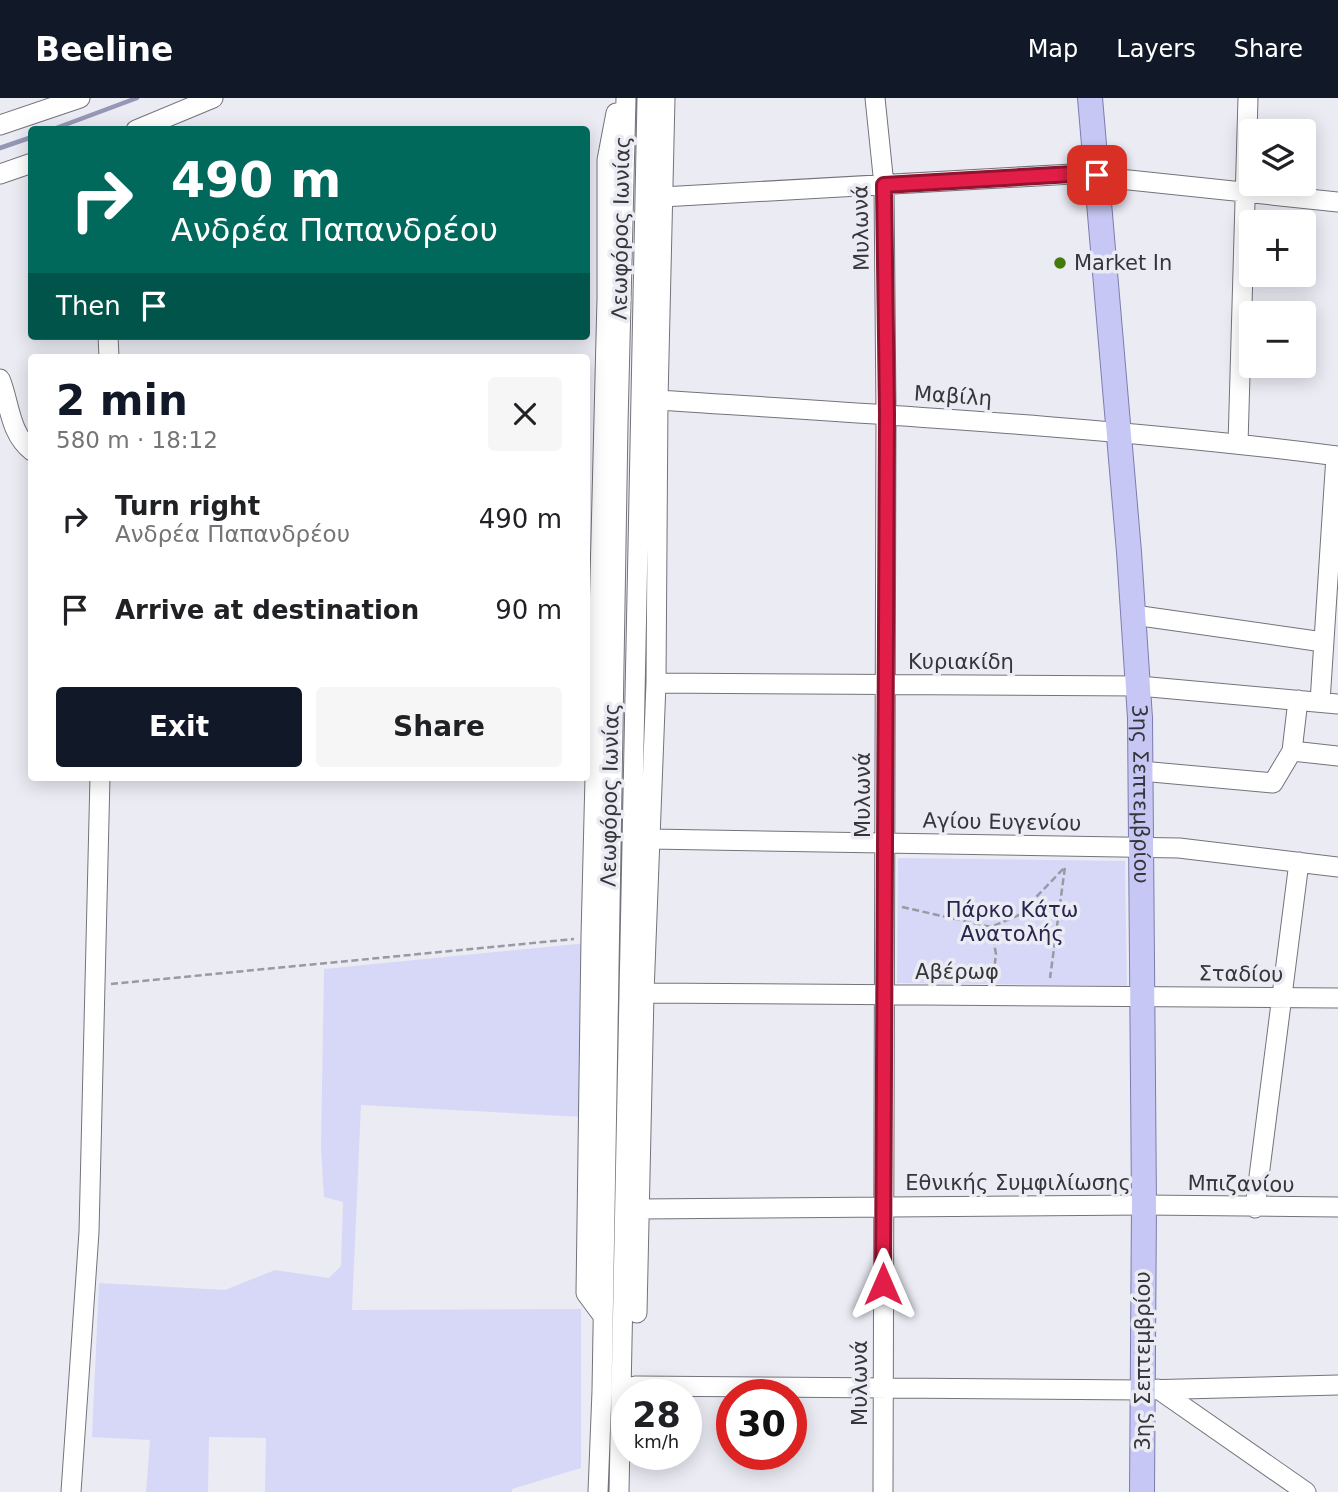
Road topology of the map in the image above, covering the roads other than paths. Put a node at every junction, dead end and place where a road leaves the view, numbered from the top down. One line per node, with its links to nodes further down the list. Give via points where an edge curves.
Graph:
1 (80, 98): 10 (street)
2 (213, 98): 11 (street)
3 (624, 98): 25 (street, Λεωφόρος Ιωνίας, via 615,115 607,160 607,298); 57 (street, Λεωφόρος Ιωνίας)
4 (647, 98): 66 (street, Λεωφόρος Ιωνίας)
5 (665, 98): 19 (street, Λεωφόρος Ιωνίας)
6 (875, 98): 15 (street, Μυλωνά)
7 (1091, 98): 14 (main road, 3ης Σεπτεμβρίου)
8 (1248, 98): 9 (street)
9 (1247, 119)
10 (0, 125)
11 (146, 126)
12 (28, 164): 13 (street)
13 (0, 174)
14 (1097, 175): 15 (street); 16 (street); 26 (main road, 3ης Σεπτεμβρίου)
15 (884, 185): 19 (street); 24 (street, Μυλωνά)
16 (1239, 190)
17 (1245, 196): 27 (street)
18 (1287, 196): 20 (street)
19 (662, 197): 22 (street, Λεωφόρος Ιωνίας)
20 (1338, 202)
21 (0, 379): 23 (street)
22 (658, 400): 24 (street, Μαβίλη); 33 (street, Λεωφόρος Ιωνίας)
23 (3, 403): 28 (street)
24 (887, 413): 26 (street, Μαβίλη); 34 (street, Μυλωνά)
25 (594, 427): 57 (street, Λεωφόρος Ιωνίας, via 586,1293)
26 (1118, 431): 27 (street, Μαβίλη); 31 (main road, 3ης Σεπτεμβρίου)
27 (1238, 443): 29 (street, Μαβίλη)
28 (28, 448)
29 (1337, 456): 30 (street)
30 (1333, 569): 32 (street)
31 (1134, 615): 32 (street); 35 (main road, 3ης Σεπτεμβρίου)
32 (1323, 642): 37 (street)
33 (656, 683): 34 (street, Κυριακίδη); 42 (street, Λεωφόρος Ιωνίας)
34 (885, 684): 35 (street, Κυριακίδη); 43 (street, Μυλωνά)
35 (1139, 686): 36 (street, Κυριακίδη); 40 (main road, 3ης Σεπτεμβρίου)
36 (1298, 700): 37 (street, Κυριακίδη); 38 (street)
37 (1329, 703)
38 (1292, 751): 39 (street); 40 (street, via 1273,783)
39 (1338, 756)
40 (1141, 771): 44 (main road, 3ης Σεπτεμβρίου)
41 (100, 781): 64 (street, via 89,1232)
42 (651, 839): 43 (street, Αγίου Ευγενίου); 47 (street, Λεωφόρος Ιωνίας)
43 (886, 843): 44 (street, Αγίου Ευγενίου); 48 (street, Μυλωνά)
44 (1142, 847): 45 (street, Αγίου Ευγενίου); 49 (main road, 3ης Σεπτεμβρίου)
45 (1300, 862): 46 (street, Αγίου Ευγενίου); 50 (street)
46 (1338, 867)
47 (645, 993): 48 (street, Αβέρωφ); 56 (street, Λεωφόρος Ιωνίας)
48 (884, 994): 49 (street, Αβέρωφ); 53 (street, Μυλωνά)
49 (1143, 996): 50 (street, Σταδίου); 52 (main road, 3ης Σεπτεμβρίου)
50 (1282, 997): 51 (street, Σταδίου); 54 (street)
51 (1338, 998)
52 (1144, 1205): 53 (street, Εθνικής Συμφιλίωσης); 54 (street, Μπιζανίου); 62 (main road, 3ης Σεπτεμβρίου)
53 (884, 1207): 56 (street, Εθνικής Συμφιλίωσης); 60 (street, Μυλωνά)
54 (1255, 1208): 55 (street, Μπιζανίου)
55 (1338, 1208)
56 (640, 1209): 58 (street, Λεωφόρος Ιωνίας)
57 (603, 1316): 65 (street, Λεωφόρος Ιωνίας)
58 (634, 1379)
59 (1338, 1385): 62 (street)
60 (883, 1388): 61 (street); 62 (street); 68 (street, Μυλωνά)
61 (702, 1389)
62 (1150, 1389): 69 (main road, 3ης Σεπτεμβρίου); 70 (street)
63 (631, 1470): 67 (street)
64 (71, 1492)
65 (598, 1492)
66 (620, 1492)
67 (628, 1492)
68 (883, 1492)
69 (1142, 1492)
70 (1306, 1492)

